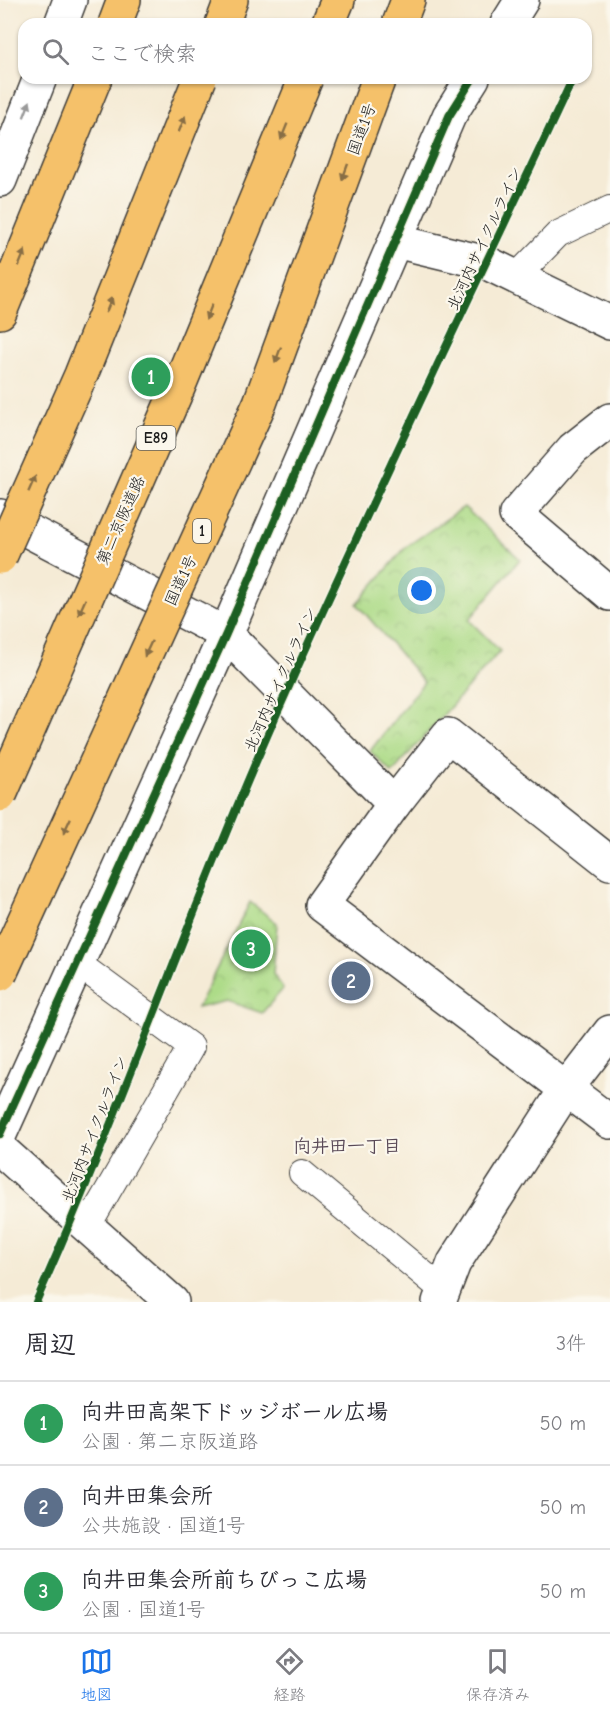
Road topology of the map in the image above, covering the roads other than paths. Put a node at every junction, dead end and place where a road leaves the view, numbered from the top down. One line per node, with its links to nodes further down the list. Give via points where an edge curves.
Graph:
1 (70, 0): 7 (street)
2 (124, 0): 8 (highway)
3 (231, 0): 9 (highway)
4 (338, 0): 10 (highway)
5 (408, 0): 11 (highway)
6 (522, 0): 12 (street)
7 (63, 18)
8 (117, 18)
9 (224, 18)
10 (330, 18)
11 (401, 18)
12 (511, 18)
13 (38, 84): 19 (street, one-way to 13)
14 (93, 84): 23 (highway, one-way to 14)
15 (198, 84): 27 (highway, one-way to 15, bridge, via 81,375)
16 (304, 84): 30 (highway, 第二京阪道路 / E89, one-way to 30, bridge, via 178,388)
17 (377, 84): 34 (highway, 国道1号 / 1, one-way to 34, bridge, via 260,403)
18 (469, 84): 21 (street, via 449,116)
19 (0, 180)
20 (610, 209): 22 (lane, via 558,234)
21 (395, 241): 22 (street, via 487,263); 29 (street)
22 (516, 277): 24 (street)
23 (0, 312)
24 (610, 323)
25 (610, 420): 28 (street, via 573,449 516,514)
26 (0, 516): 29 (street)
27 (0, 557)
28 (610, 594)
29 (226, 634): 31 (street); 33 (street)
30 (0, 795)
31 (394, 804): 32 (street, via 448,735); 36 (street, via 322,905)
32 (610, 863)
33 (77, 963): 38 (street); 41 (lane, via 191,1047)
34 (0, 974)
35 (610, 1032): 36 (street)
36 (566, 1089): 37 (street); 42 (street, via 454,1263)
37 (610, 1122)
38 (0, 1134)
39 (0, 1149): 41 (street)
40 (302, 1173): 42 (lane)
41 (87, 1227): 43 (street)
42 (442, 1296)
43 (172, 1302)

